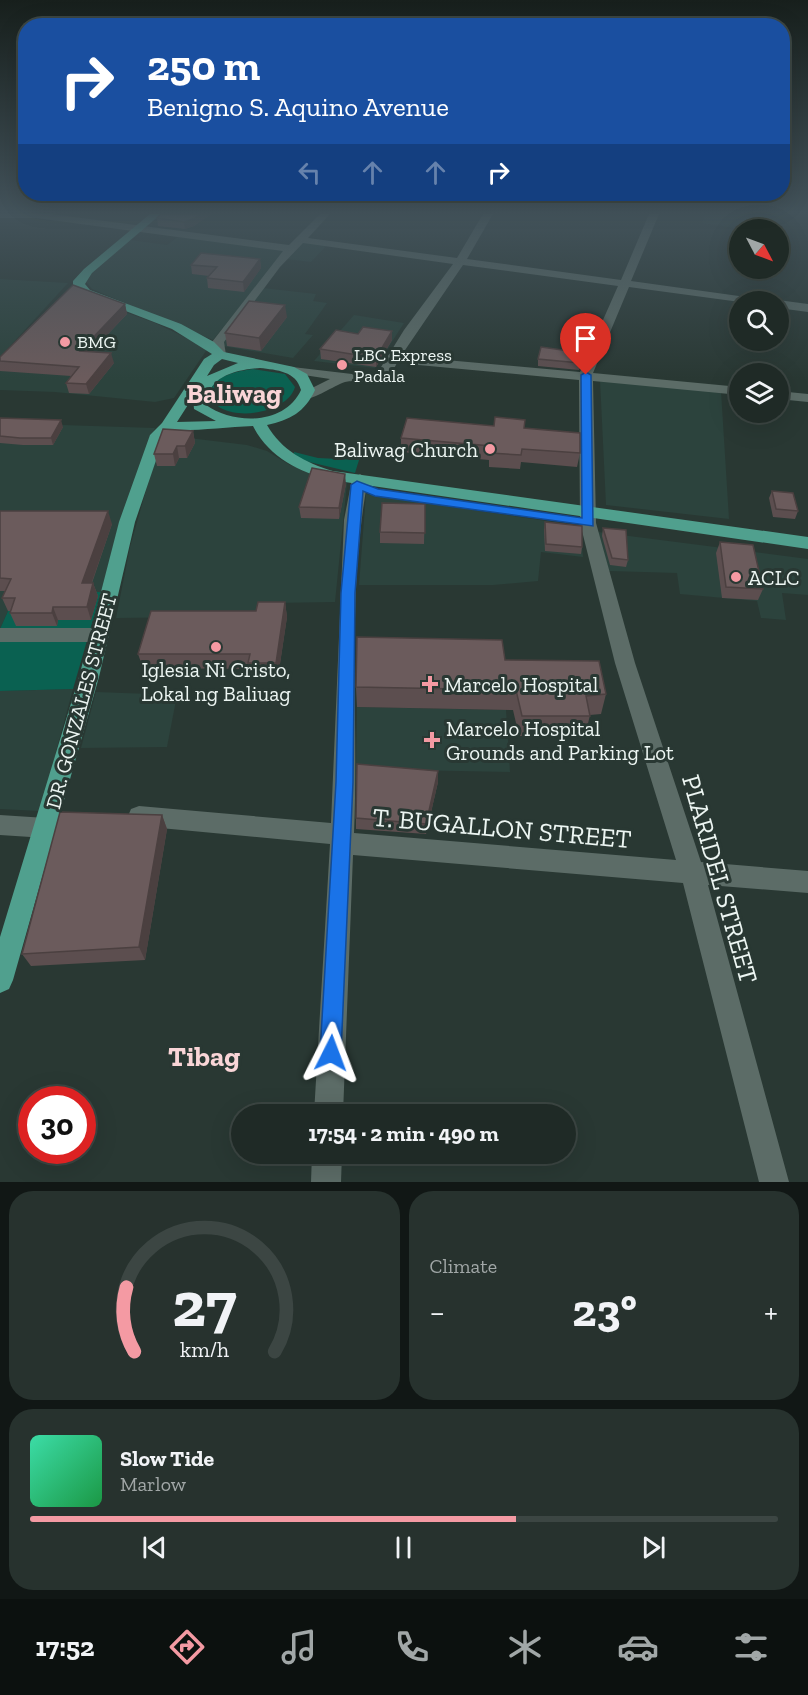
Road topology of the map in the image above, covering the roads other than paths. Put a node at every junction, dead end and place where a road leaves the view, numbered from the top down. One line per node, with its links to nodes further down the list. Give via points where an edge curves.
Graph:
1 (90, 269): 10 (main road, via 79,281 81,289 175,327 213,347)
2 (276, 269): 10 (street, via 218,342)
3 (455, 269): 11 (street)
4 (522, 269): 6 (street)
5 (629, 269): 6 (street)
6 (624, 281): 7 (street); 14 (street)
7 (729, 297)
8 (789, 305): 9 (street)
9 (808, 308)
10 (220, 355): 12 (main road); 16 (main road); 23 (main road, DR. GONZALES STREET, via 209,362)
11 (392, 359): 14 (street); 15 (street, via 377,379)
12 (260, 364): 13 (main road); 16 (main road, via 230,368)
13 (289, 369): 15 (street); 18 (main road, via 304,380)
14 (586, 375): 17 (street); 25 (street, PLARIDEL STREET)
15 (348, 376): 18 (street)
16 (211, 378): 21 (main road, via 200,396 199,406 212,417)
17 (729, 390)
18 (307, 396): 22 (main road, via 287,414)
19 (789, 396): 20 (street)
20 (808, 398)
21 (234, 422): 22 (main road); 23 (main road, via 206,427)
22 (258, 422): 24 (main road, via 265,438 291,460)
23 (167, 426): 29 (main road, DR. GONZALES STREET, via 157,435 141,476)
24 (352, 480): 25 (main road, via 375,493); 33 (street)
25 (589, 518): 26 (main road); 27 (main road); 34 (street, PLARIDEL STREET, via 625,663)
26 (808, 543)
27 (808, 554)
28 (0, 635): 29 (street)
29 (99, 635): 31 (main road, DR. GONZALES STREET)
30 (118, 815): 33 (street, T. BUGALLON STREET, via 331,833)
31 (57, 818): 32 (street); 36 (main road, DR. GONZALES STREET)
32 (0, 825)
33 (342, 839): 34 (street, T. BUGALLON STREET, via 353,844); 37 (street)
34 (692, 872): 35 (street, T. BUGALLON STREET); 40 (street, PLARIDEL STREET)
35 (808, 882)
36 (0, 980)
37 (329, 1104)
38 (327, 1164): 39 (street)
39 (326, 1182)
40 (774, 1182)

